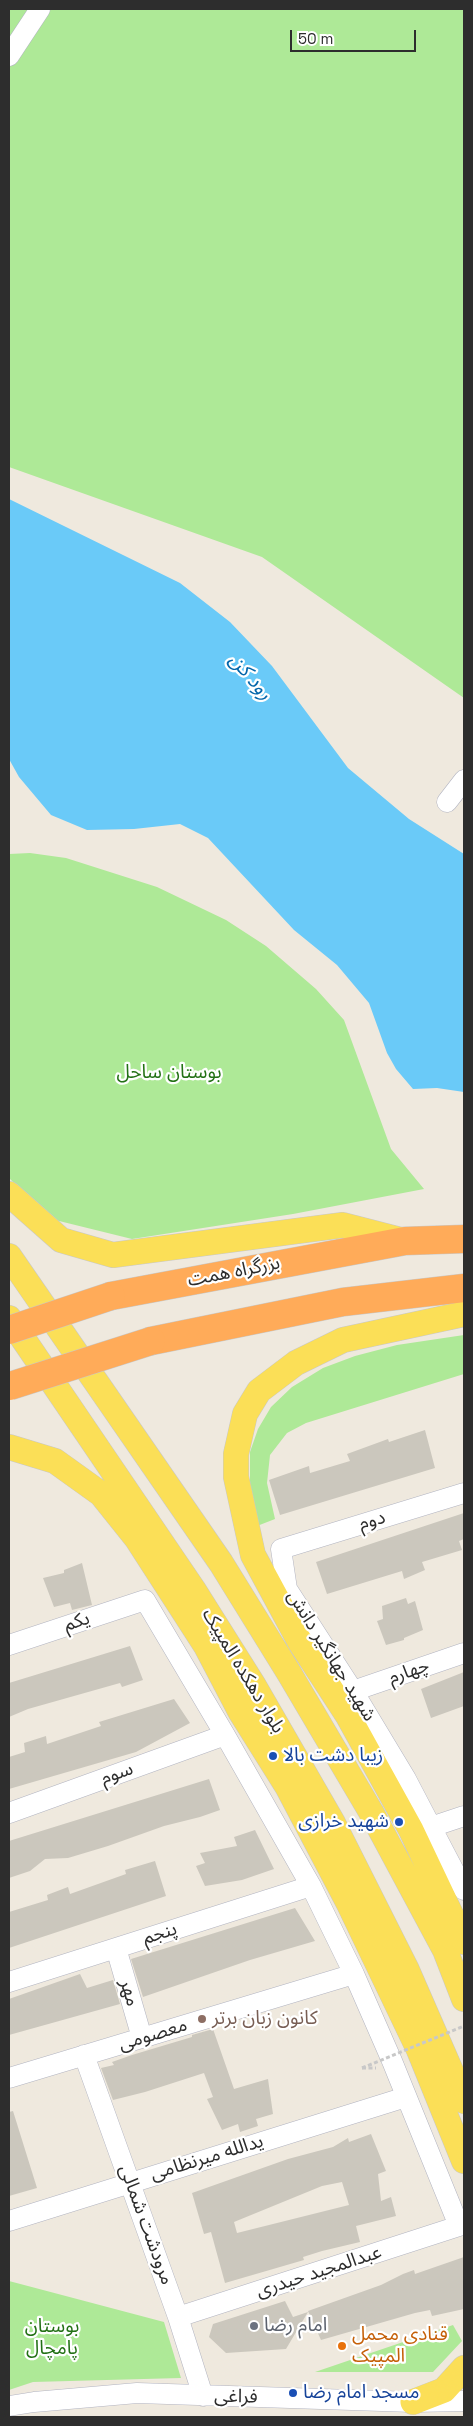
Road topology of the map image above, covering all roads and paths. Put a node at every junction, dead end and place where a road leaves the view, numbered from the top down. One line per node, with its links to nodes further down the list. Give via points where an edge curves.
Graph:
1 (40, 9): 2 (street)
2 (9, 56)
3 (464, 780): 4 (street)
4 (447, 802)
5 (9, 1194): 7 (main road, via 61,1240 113,1254 342,1225)
6 (464, 1239): 7 (highway, بزرگراه همت)
7 (405, 1240): 12 (highway, بزرگراه همت, bridge, via 111,1296)
8 (9, 1256): 30 (main road, بلوار دهکده المپیک, via 221,1563 289,1673 371,1812 444,1950)
9 (464, 1288): 13 (highway, bridge, via 343,1302 150,1342)
10 (464, 1314): 26 (main road, via 344,1340 296,1363 259,1391 245,1414 236,1454 236,1477 253,1555 295,1634 348,1716 411,1830)
11 (9, 1318): 37 (main road, بلوار دهکده المپیک, via 193,1589 254,1686 333,1823 406,1968)
12 (9, 1330)
13 (9, 1386)
14 (9, 1447): 38 (main road, via 55,1461 101,1494 137,1540 206,1646 240,1711 287,1786 349,1904 419,2050)
15 (464, 1493): 16 (street, دوم)
16 (281, 1549): 19 (street, شهید جهانگیر دانش, via 288,1589)
17 (9, 1645): 20 (street, یکم, via 145,1600)
18 (464, 1653): 19 (street, چهارم)
19 (353, 1691): 23 (street, شهید جهانگیر دانش)
20 (226, 1735): 21 (street, سوم); 24 (street)
21 (9, 1813)
22 (464, 1816): 23 (street)
23 (431, 1827): 25 (street, شهید جهانگیر دانش)
24 (311, 1886): 27 (street, پنجم); 28 (street)
25 (464, 1890)
26 (464, 1942)
27 (116, 1948): 29 (street, پنجم); 32 (street, مهر)
28 (354, 1974): 32 (street, معصومی); 36 (street)
29 (9, 1982)
30 (464, 1999)
31 (464, 2026): 34 (path, bridge)
32 (142, 2038): 33 (street, معصومی)
33 (84, 2055): 35 (street, معصومی); 39 (street, مرودشت شمالی)
34 (362, 2068)
35 (9, 2078)
36 (406, 2097): 39 (street, یدالله میرنظامی); 41 (street, عبدالمجید حیدری, via 459,2226)
37 (464, 2101)
38 (464, 2161)
39 (130, 2182): 40 (street, یدالله میرنظامی); 41 (street, مرودشت شمالی)
40 (9, 2221)
41 (178, 2317): 43 (street, مرودشت شمالی)
42 (464, 2368): 45 (main road, via 444,2390)
43 (203, 2396): 46 (street, فراغی, via 137,2393); 47 (street, فراغی)
44 (464, 2401): 45 (street, فراغی)
45 (413, 2402): 47 (street, فراغی)
46 (9, 2406)
47 (300, 2408)

